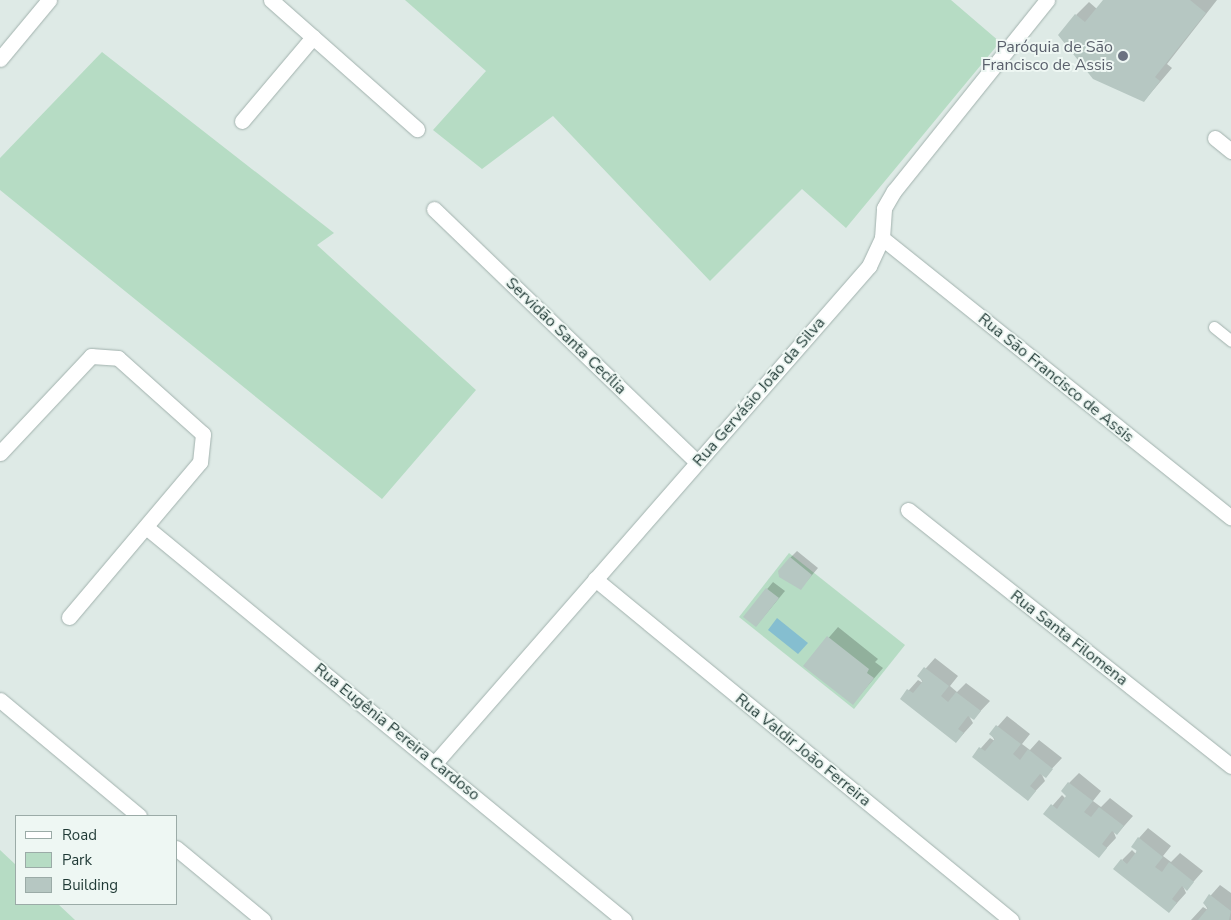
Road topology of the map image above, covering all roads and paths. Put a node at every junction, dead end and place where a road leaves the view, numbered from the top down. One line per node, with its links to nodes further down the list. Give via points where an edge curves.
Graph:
1 (49, 0): 5 (street)
2 (271, 0): 4 (street)
3 (1047, 0): 11 (street, Rua Gervásio João da Silva, via 894,191 884,208)
4 (313, 37): 6 (street); 7 (street)
5 (0, 58)
6 (242, 121)
7 (417, 129)
8 (1215, 138): 9 (street)
9 (1231, 151)
10 (434, 209): 15 (street, Servidão Santa Cecília)
11 (882, 238): 15 (street, Rua Gervásio João da Silva, via 869,266); 17 (street, Rua São Francisco de Assis)
12 (1214, 327): 13 (lane)
13 (1231, 341)
14 (0, 453): 18 (street, via 90,356 118,358 203,434 200,462)
15 (697, 462): 19 (street, Rua Gervásio João da Silva)
16 (908, 510): 23 (street, Rua Santa Filomena)
17 (1231, 518)
18 (146, 527): 20 (street); 22 (street, Rua Eugênia Pereira Cardoso)
19 (595, 579): 22 (street, Rua Gervásio João da Silva); 28 (street, Rua Valdir João Ferreira)
20 (70, 617)
21 (0, 700): 24 (street)
22 (435, 762): 27 (street, Rua Eugênia Pereira Cardoso)
23 (1231, 766)
24 (137, 815)
25 (178, 850): 26 (street)
26 (263, 920)
27 (624, 920)
28 (1011, 920)

